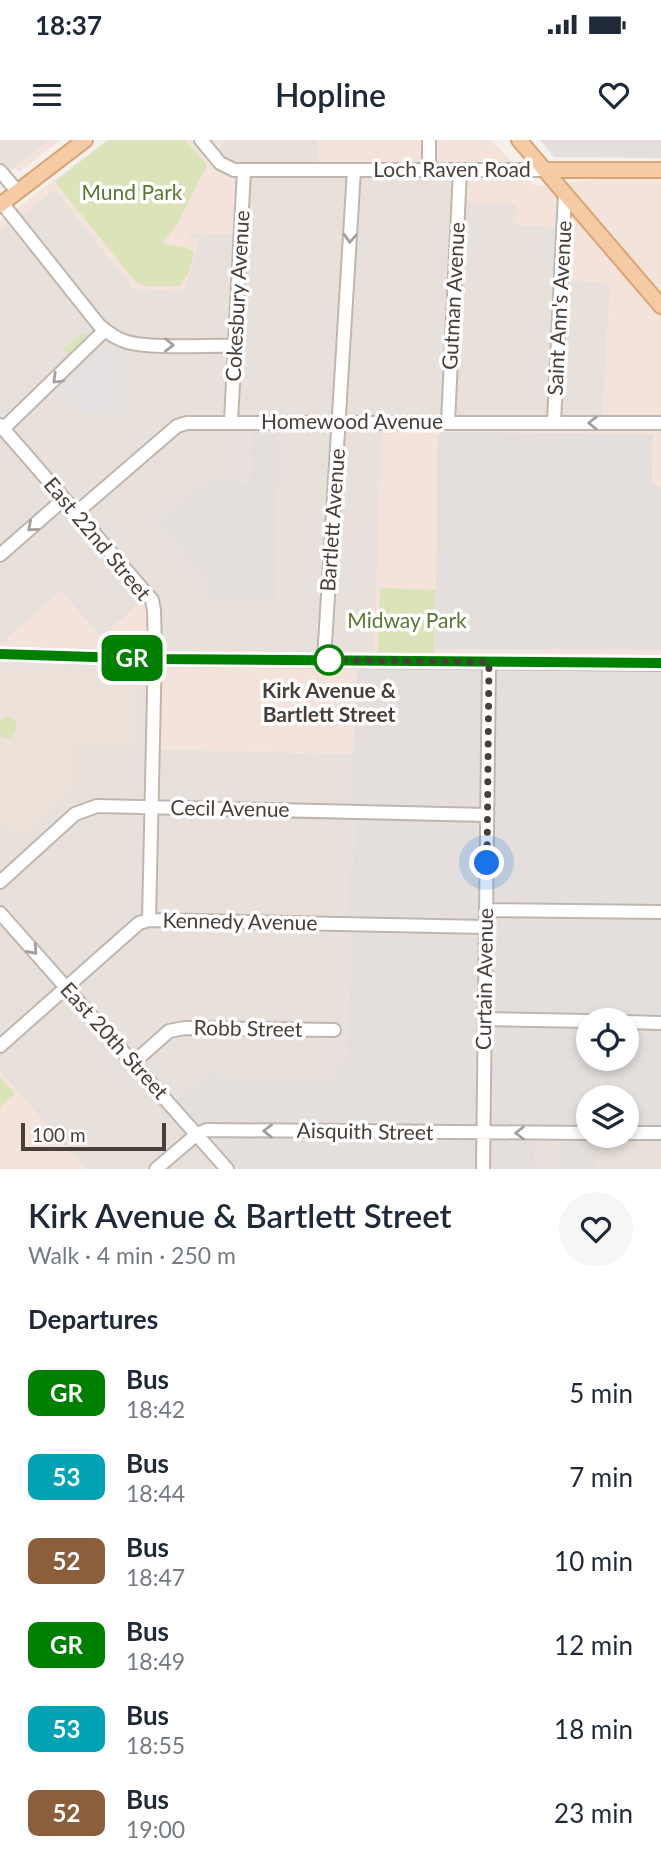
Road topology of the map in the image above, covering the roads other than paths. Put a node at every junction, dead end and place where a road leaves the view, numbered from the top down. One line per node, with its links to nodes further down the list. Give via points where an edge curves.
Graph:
1 (85, 140): 12 (main road)
2 (201, 140): 5 (street, via 224,166)
3 (429, 140): 7 (street)
4 (519, 140): 9 (main road)
5 (244, 170): 6 (street, Loch Raven Road); 17 (street, Cokesbury Avenue)
6 (354, 170): 7 (street, Loch Raven Road); 19 (street, Bartlett Avenue, one-way to 19)
7 (429, 170): 8 (street, Loch Raven Road)
8 (460, 170): 9 (street, Loch Raven Road); 21 (street, Gutman Avenue)
9 (544, 170): 10 (main road, Loch Raven Road); 13 (main road)
10 (661, 170)
11 (0, 171): 12 (street)
12 (17, 191): 14 (main road)
13 (565, 194): 15 (main road); 20 (street, Saint Ann's Avenue)
14 (1, 204): 16 (street)
15 (661, 306)
16 (105, 330): 17 (street, one-way to 17, via 131,343); 23 (street, one-way to 23)
17 (236, 346): 18 (street, Cokesbury Avenue)
18 (231, 421): 19 (street, Homewood Avenue); 25 (street, Homewood Avenue, via 177,426)
19 (340, 422): 21 (street, Homewood Avenue); 29 (street, Bartlett Avenue)
20 (554, 422): 21 (street, Homewood Avenue); 22 (street, Homewood Avenue, one-way to 20)
21 (447, 423)
22 (661, 423)
23 (2, 427): 24 (street, East 22nd Street)
24 (64, 499): 25 (street, East 22nd Street); 26 (street, one-way to 26)
25 (76, 513): 28 (street, East 22nd Street, via 152,600)
26 (0, 555)
27 (0, 654): 28 (street)
28 (155, 659): 29 (street); 32 (street, East 22nd Street)
29 (324, 660): 30 (street)
30 (489, 662): 31 (street); 33 (street, Curtain Avenue)
31 (661, 664)
32 (150, 808): 33 (street, Cecil Avenue); 34 (street, Cecil Avenue, via 97,806 83,810); 38 (street, East 22nd Street)
33 (487, 815): 35 (street, Curtain Avenue)
34 (0, 882)
35 (486, 910): 36 (street); 39 (street, Curtain Avenue)
36 (661, 912)
37 (0, 913): 40 (street, East 20th Street, one-way to 40)
38 (149, 920): 39 (street, Kennedy Avenue); 40 (street, Kennedy Avenue, via 139,923)
39 (486, 927): 41 (street, Curtain Avenue)
40 (65, 987): 46 (street, Kennedy Avenue); 47 (street, East 20th Street)
41 (485, 1019): 42 (street); 48 (street, Curtain Avenue)
42 (576, 1021)
43 (639, 1022): 44 (street)
44 (661, 1023)
45 (334, 1030): 47 (street, Robb Street, via 185,1027 169,1031)
46 (0, 1046)
47 (133, 1063): 52 (street, East 20th Street)
48 (483, 1133): 49 (street, Aisquith Street, one-way to 48); 52 (street, Aisquith Street, one-way to 52, via 207,1130); 55 (street, Curtain Avenue)
49 (576, 1133)
50 (639, 1133): 51 (street)
51 (661, 1133)
52 (197, 1134): 53 (street); 54 (street, East 20th Street)
53 (156, 1169)
54 (228, 1169)
55 (483, 1169)

